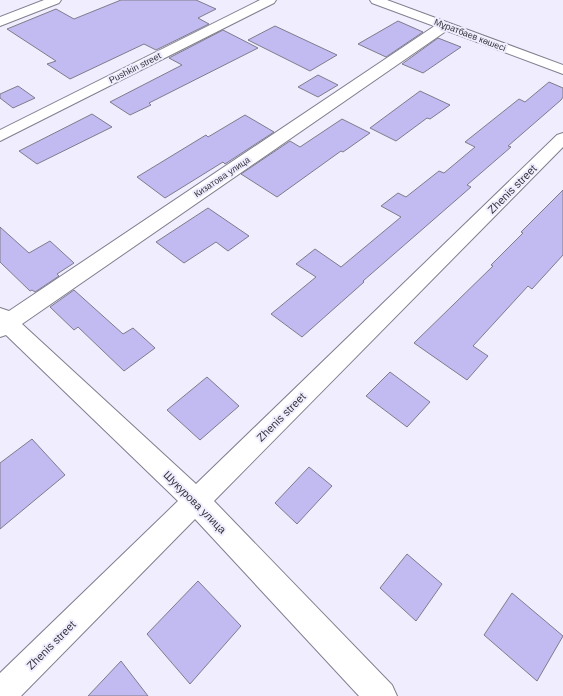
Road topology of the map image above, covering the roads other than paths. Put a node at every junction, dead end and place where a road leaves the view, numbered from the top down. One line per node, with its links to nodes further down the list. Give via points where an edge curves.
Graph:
1 (55, 0): 4 (street)
2 (270, 0): 7 (street, Pushkin street)
3 (376, 0): 5 (street, Мұратбаев көшесі)
4 (0, 22)
5 (444, 26): 6 (street, Мұратбаев көшесі); 9 (street, Кизатова улица)
6 (563, 70)
7 (0, 136)
8 (563, 138): 10 (street, Zhenis street)
9 (2, 323): 10 (street, Шукурова улица)
10 (196, 501): 11 (street, Zhenis street); 12 (street, Шукурова улица)
11 (0, 695)
12 (381, 696)

